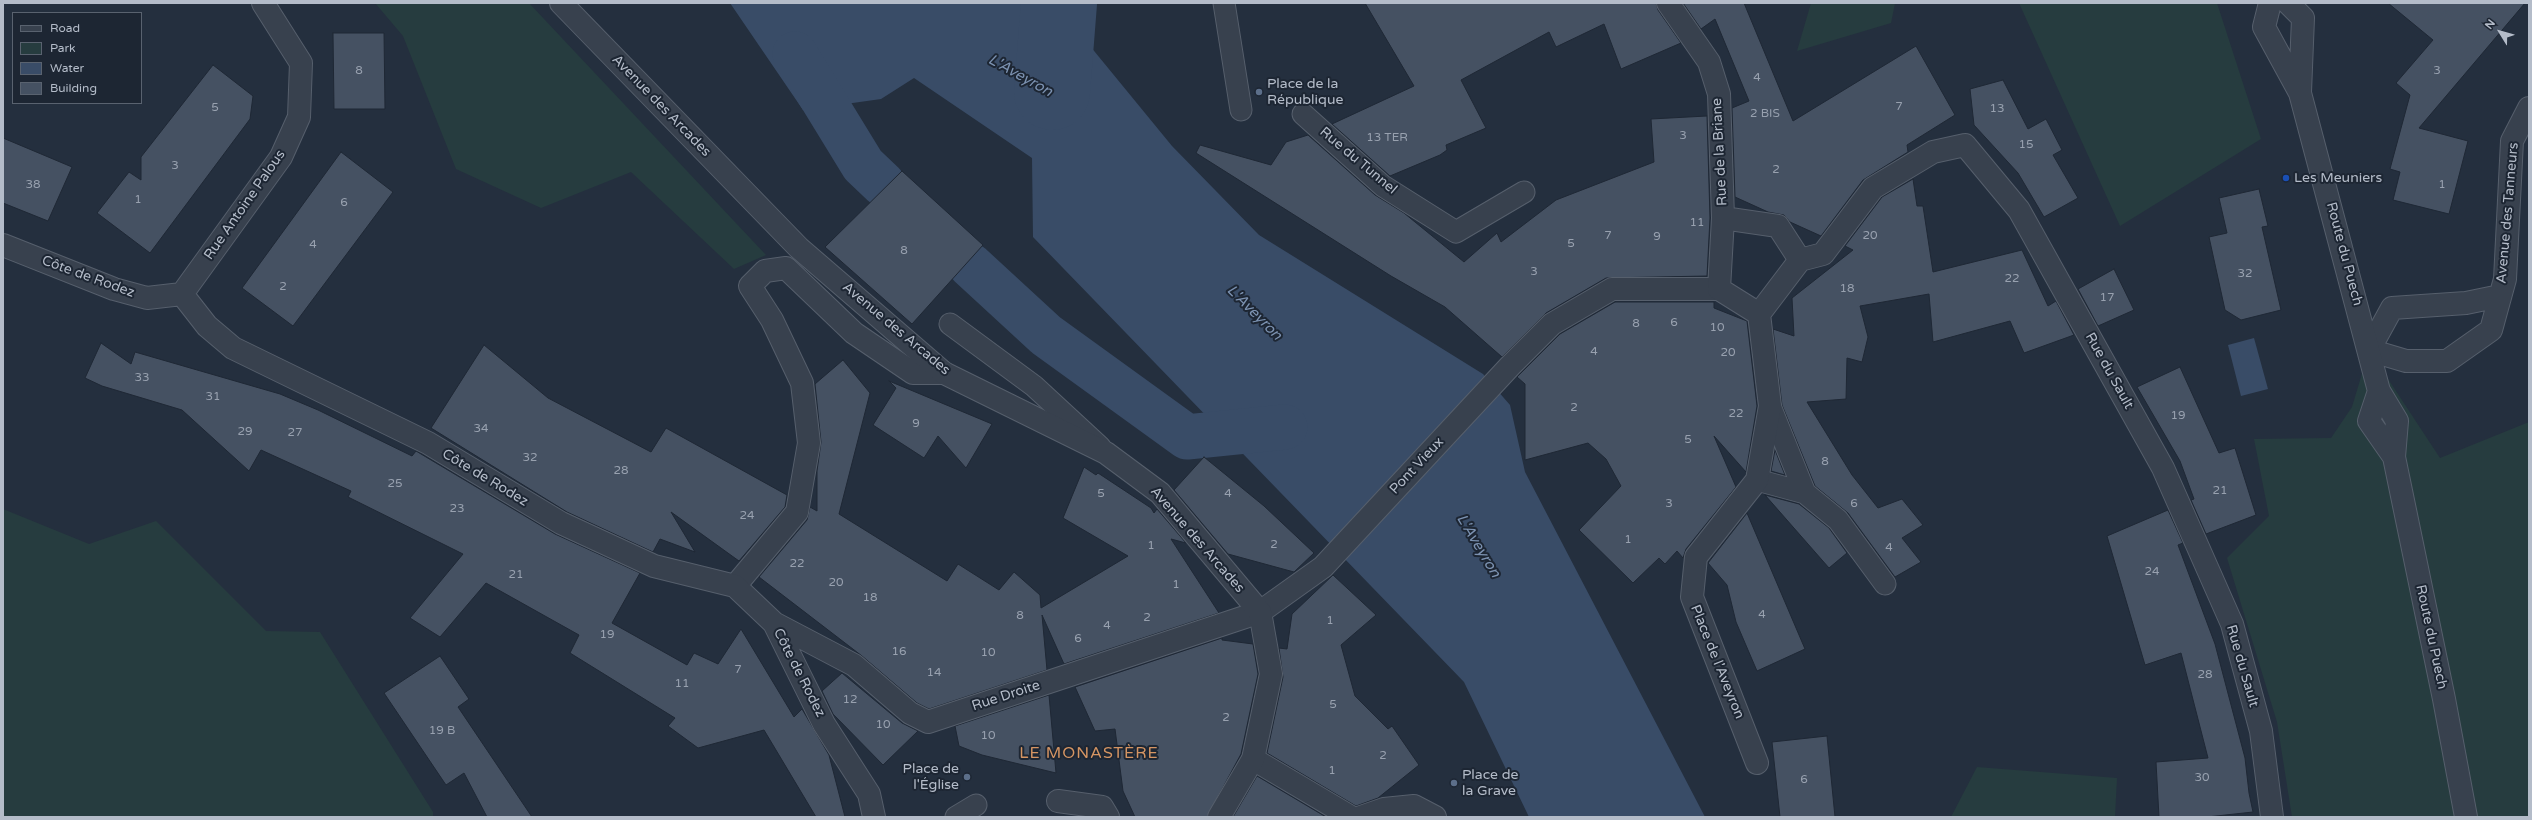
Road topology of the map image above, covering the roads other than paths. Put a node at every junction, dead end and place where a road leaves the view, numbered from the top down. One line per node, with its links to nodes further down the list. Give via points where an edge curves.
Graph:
1 (263, 3): 16 (street, Rue Antoine Palous, via 301,63 298,117 281,157)
2 (561, 3): 21 (street, Avenue des Arcades, via 799,248)
3 (1224, 3): 9 (lane)
4 (1668, 3): 12 (street, Rue de la Briane, via 1709,62 1719,94)
5 (2270, 3): 7 (street, Route du Puech, via 2264,27)
6 (2288, 3): 7 (street, Route du Puech, via 2302,18)
7 (2300, 93): 20 (street, Route du Puech)
8 (2529, 108): 17 (street, Avenue des Tanneurs, via 2512,141 2505,279)
9 (1241, 110)
10 (1303, 114): 11 (lane, Rue du Tunnel, via 1383,186 1456,232)
11 (1524, 192)
12 (1723, 218): 14 (street, via 1778,226); 15 (street, Rue de la Briane)
13 (3, 245): 16 (street, Côte de Rodez, via 114,289 146,298)
14 (1800, 260): 18 (street); 41 (street, Rue du Sault, via 1823,254 1873,188 1933,152 1965,145 1970,150 2019,210 2164,468 2232,624 2261,731)
15 (1719, 289): 18 (street); 28 (street, Pont Vieux, via 1612,289 1552,324 1323,567)
16 (182, 294): 27 (street, Côte de Rodez, via 207,326 233,348 428,443 561,523 654,566)
17 (2500, 296): 20 (street, Avenue des Tanneurs, via 2466,303 2392,308); 20 (street, Avenue des Tanneurs, via 2491,330 2447,361 2406,361)
18 (1759, 314): 22 (street)
19 (950, 324): 23 (lane, via 1034,386)
20 (2370, 350): 42 (street, Route du Puech, via 2379,391 2369,421 2394,457)
21 (944, 372): 23 (street, Avenue des Arcades); 27 (street, via 913,373 854,333 786,268 765,271 750,286 772,320 802,383 809,443 796,512)
22 (1770, 406): 24 (street); 25 (lane)
23 (1106, 453): 28 (street, Avenue des Arcades, via 1160,493)
24 (1757, 480): 25 (lane); 31 (street, Place de l'Aveyron, via 1696,557 1692,597)
25 (1805, 493): 26 (lane, via 1838,520)
26 (1885, 584)
27 (735, 586): 29 (street, Côte de Rodez)
28 (1260, 612): 29 (street, Rue Droite, via 928,722 910,713 854,665); 30 (street, via 1271,674)
29 (774, 623): 34 (street, Côte de Rodez, via 824,724 869,794)
30 (1253, 759): 37 (street); 38 (street)
31 (1757, 763)
32 (1058, 801): 36 (street, via 1102,807)
33 (976, 805): 35 (lane)
34 (874, 817)
35 (956, 817)
36 (1108, 817)
37 (1219, 817)
38 (1351, 817)
39 (1361, 817): 40 (street, via 1384,809 1414,806)
40 (1435, 817)
41 (2272, 817)
42 (2466, 817)

